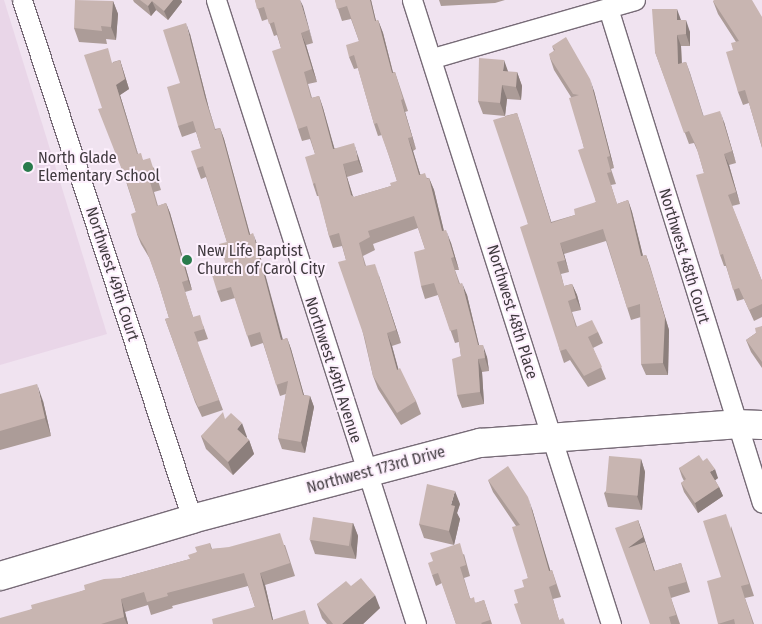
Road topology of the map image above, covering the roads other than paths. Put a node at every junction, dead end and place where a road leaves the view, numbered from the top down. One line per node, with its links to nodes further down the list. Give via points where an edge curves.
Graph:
1 (22, 0): 11 (street, Northwest 49th Court)
2 (216, 0): 9 (street, Northwest 49th Avenue)
3 (412, 0): 6 (street, Northwest 48th Place)
4 (636, 0): 5 (street)
5 (608, 8): 6 (street); 7 (street, Northwest 48th Court)
6 (433, 58): 8 (street, Northwest 48th Place)
7 (749, 424): 8 (street, Northwest 173rd Drive); 10 (street, Northwest 48th Court)
8 (551, 436): 9 (street, Northwest 173rd Drive, via 480,443); 14 (street, Northwest 48th Place)
9 (365, 472): 11 (street, Northwest 173rd Drive); 13 (street, Northwest 49th Avenue)
10 (762, 503)
11 (192, 519): 12 (street, Northwest 173rd Drive)
12 (0, 576)
13 (416, 624)
14 (612, 624)

